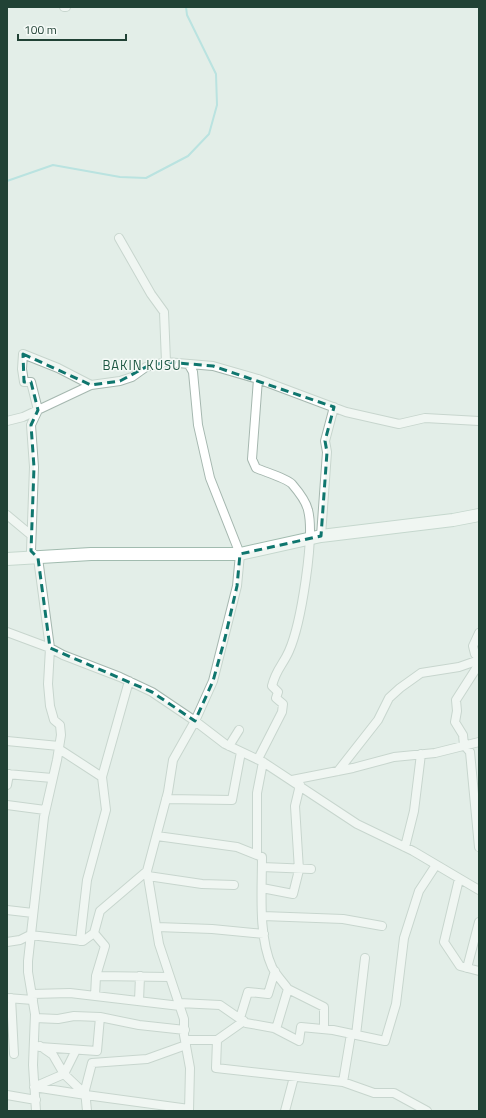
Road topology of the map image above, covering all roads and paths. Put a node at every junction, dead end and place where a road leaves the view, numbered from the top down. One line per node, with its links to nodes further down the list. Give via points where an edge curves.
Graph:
1 (119, 238): 2 (street, via 164,312)
2 (166, 362): 3 (street); 5 (street, via 146,367 132,377 120,381)
3 (189, 365): 4 (street, via 213,366); 14 (street, via 193,372 196,415 210,478)
4 (258, 379): 6 (street); 13 (street, via 252,460 256,468 290,483 296,490 308,510)
5 (91, 385): 7 (street); 7 (street, via 23,354 24,382 31,382)
6 (334, 407): 8 (street, via 399,424 425,418); 13 (street, via 325,441 327,452)
7 (38, 410): 9 (street); 12 (street, via 30,425 34,467)
8 (479, 421)
9 (7, 422)
10 (7, 515): 12 (street)
11 (479, 515): 13 (street)
12 (31, 535): 16 (street, via 31,551)
13 (316, 537): 14 (street); 33 (street, via 300,617 289,652 275,674 272,686 278,692 276,698 284,704 282,712)
14 (240, 554): 16 (street, via 91,554); 24 (street, via 237,586 225,638 213,681)
15 (7, 558): 16 (street)
16 (38, 558): 19 (street)
17 (7, 632): 19 (street)
18 (479, 633): 20 (street, via 473,646 474,654)
19 (50, 648): 23 (street); 30 (street, via 48,684 54,720 60,725)
20 (479, 657)
21 (479, 660): 34 (street, via 459,667 421,673 400,688 389,698 378,720)
22 (479, 664): 28 (street, via 456,700 458,711 455,722 463,735)
23 (129, 681): 24 (street, via 152,692); 36 (street)
24 (195, 721): 29 (street, via 212,736); 40 (street, via 173,760)
25 (239, 730): 29 (street)
26 (7, 741): 30 (street)
27 (479, 742): 28 (street)
28 (464, 745): 32 (street); 45 (street, via 470,752)
29 (229, 746): 31 (street)
30 (59, 747): 36 (street); 37 (street)
31 (241, 752): 33 (street); 40 (street, via 232,800)
32 (421, 754): 34 (street, via 394,757); 44 (street, via 414,811)
33 (260, 761): 38 (street); 46 (street, via 257,792)
34 (338, 771): 38 (street)
35 (8, 774): 37 (street); 39 (street)
36 (102, 777): 65 (street, via 106,810 87,880)
37 (52, 778): 42 (street)
38 (296, 783): 44 (street, via 358,824); 49 (street)
39 (7, 785)
40 (166, 799): 43 (street)
41 (7, 805): 42 (street)
42 (45, 810): 57 (street)
43 (157, 836): 46 (street, via 237,847); 51 (street)
44 (405, 847): 47 (street)
45 (479, 847)
46 (257, 855): 48 (street, via 262,857)
47 (436, 865): 52 (street); 86 (street, via 419,891 404,938 396,1004 385,1041)
48 (262, 867): 49 (street); 54 (street)
49 (299, 869): 50 (street); 54 (street, via 293,894)
50 (312, 869)
51 (148, 874): 53 (street, via 202,884); 61 (street); 62 (street, via 100,911)
52 (459, 879): 55 (street); 68 (street, via 444,942 460,966)
53 (234, 885)
54 (262, 888): 58 (street)
55 (479, 890)
56 (7, 910): 57 (street)
57 (33, 913): 64 (street)
58 (263, 916): 60 (street, via 343,919); 63 (street)
59 (479, 922): 68 (street)
60 (382, 926)
61 (157, 927): 63 (street); 73 (street, via 159,944)
62 (94, 933): 65 (street); 71 (street, via 105,946)
63 (264, 934): 69 (street, via 272,968)
64 (30, 935): 65 (street); 66 (street); 76 (street, via 28,972)
65 (80, 941)
66 (7, 942)
67 (365, 958): 86 (street)
68 (467, 968): 70 (street)
69 (275, 971): 74 (street); 82 (street, via 268,994 248,992)
70 (479, 972)
71 (96, 976): 72 (street); 75 (street)
72 (140, 976): 73 (street); 78 (street)
73 (170, 978): 79 (street)
74 (288, 989): 83 (street); 84 (street, via 324,1007)
75 (95, 996): 76 (street, via 70,993); 78 (street)
76 (32, 997): 77 (street); 81 (street)
77 (9, 998): 91 (street)
78 (139, 1001): 79 (street)
79 (179, 1004): 82 (street, via 220,1005); 85 (street, via 184,1019)
80 (100, 1017): 81 (street); 85 (street); 90 (street, via 97,1051)
81 (35, 1018): 89 (street)
82 (242, 1020): 83 (street); 87 (street)
83 (276, 1029): 84 (street, via 299,1041 302,1027)
84 (324, 1029): 86 (street)
85 (184, 1030): 88 (street)
86 (353, 1034): 94 (street)
87 (217, 1040): 88 (street); 93 (street, via 216,1068)
88 (186, 1043): 97 (street, via 147,1059 92,1063); 99 (street, via 190,1068)
89 (37, 1046): 90 (street); 92 (street, via 53,1055); 95 (street)
90 (76, 1050): 92 (street)
91 (14, 1054)
92 (64, 1074): 95 (street); 97 (street)
93 (294, 1077): 94 (street); 102 (street)
94 (343, 1082): 103 (street, via 374,1093 394,1093)
95 (34, 1087): 97 (street); 98 (street)
96 (7, 1095): 98 (street)
97 (86, 1095): 99 (street); 101 (street)
98 (36, 1100): 100 (street)
99 (189, 1110)
100 (36, 1111)
101 (87, 1111)
102 (285, 1111)
103 (427, 1111)

